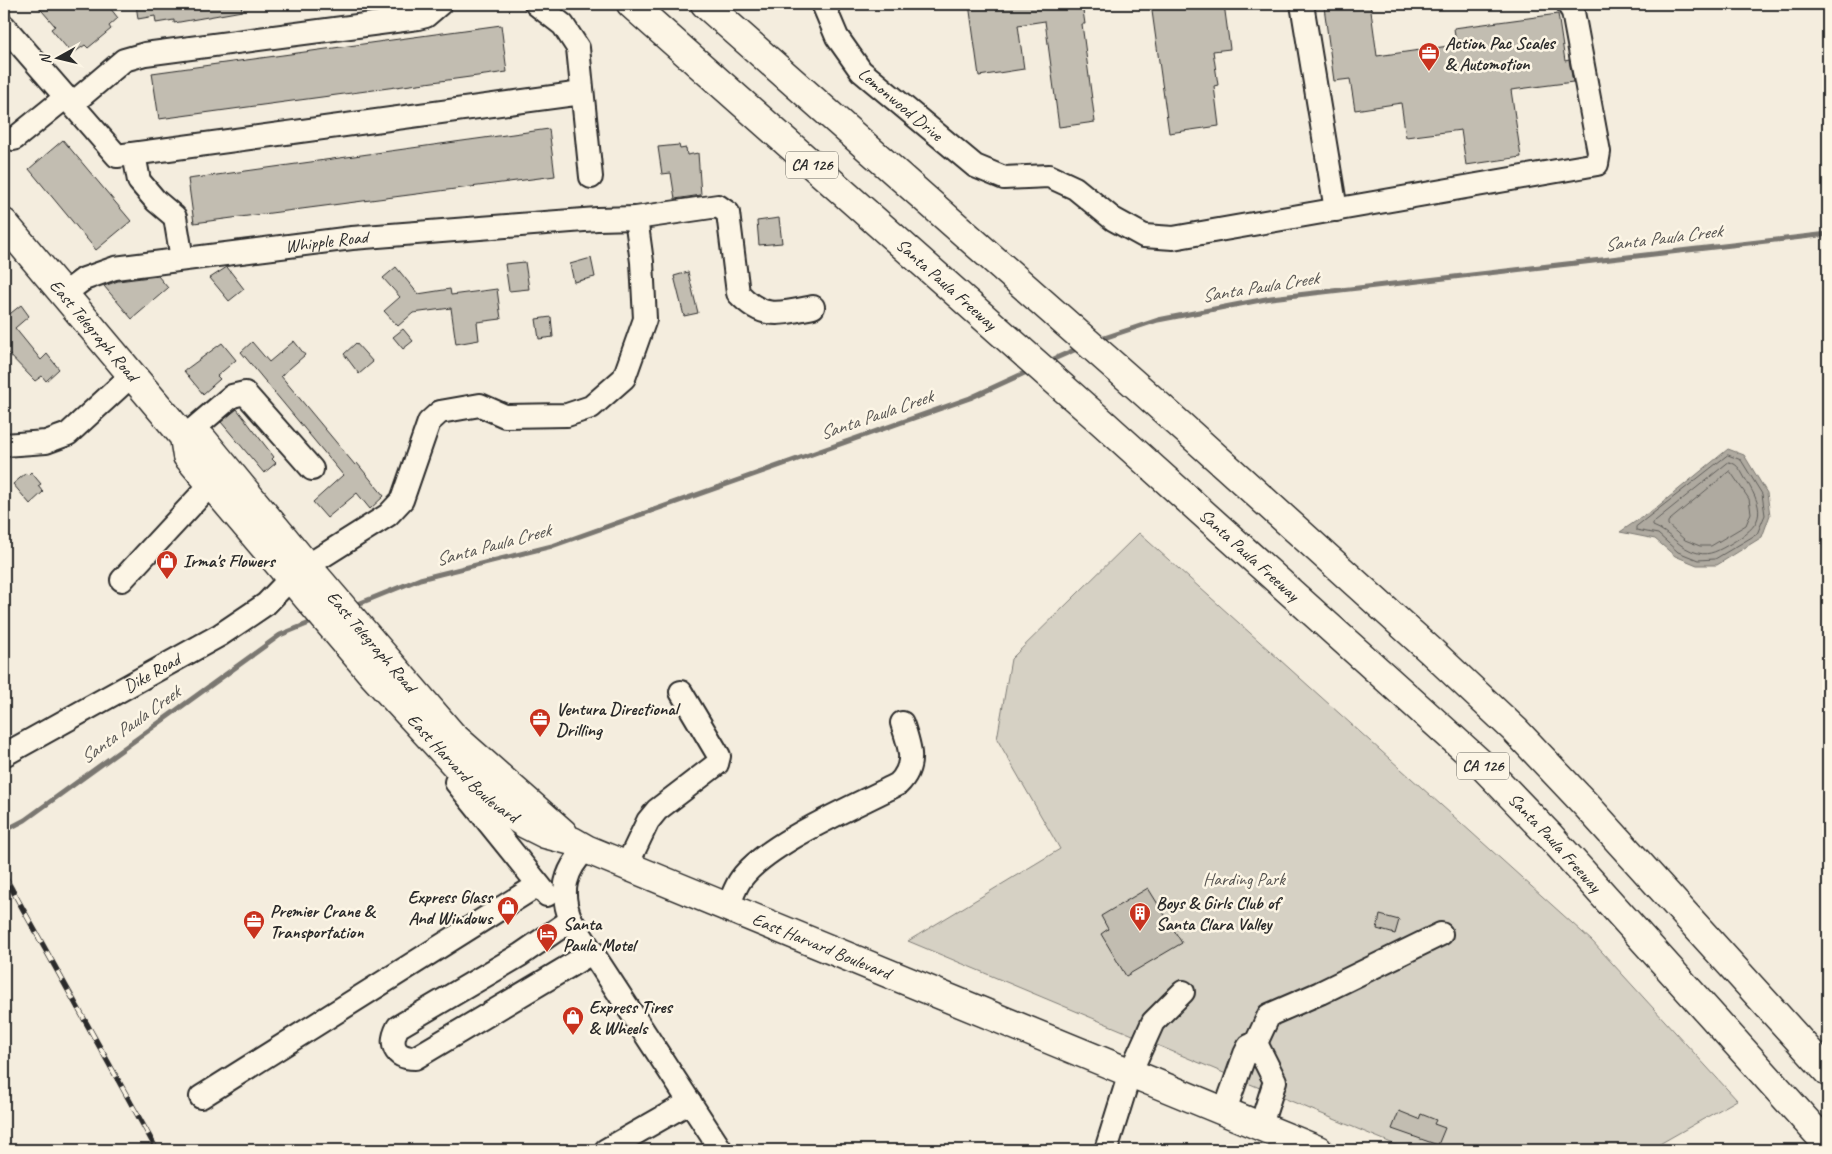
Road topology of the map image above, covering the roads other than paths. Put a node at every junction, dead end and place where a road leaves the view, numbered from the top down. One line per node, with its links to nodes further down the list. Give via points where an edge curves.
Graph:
1 (440, 4): 10 (street, via 426,16 418,18 145,54 124,60)
2 (536, 4): 9 (street, via 563,25 578,48)
3 (631, 4): 46 (main road, Santa Paula Freeway / CA 126, via 1478,761 1551,837)
4 (705, 4): 40 (main road, CA 126, via 1146,394 1515,730)
5 (823, 4): 14 (street, Lemonwood Drive, via 837,37 862,71 975,166 1004,178 1049,176 1075,188 1113,219 1144,236 1173,238)
6 (1302, 4): 14 (street)
7 (1568, 4): 14 (street, via 1573,12 1599,152 1597,164)
8 (4, 26): 10 (street)
9 (582, 93): 12 (street); 13 (street)
10 (69, 100): 11 (street); 12 (street, via 118,156)
11 (14, 139)
12 (134, 154): 17 (street, via 139,181 156,202 176,217)
13 (591, 177)
14 (1336, 210)
15 (636, 218): 17 (street, Whipple Road, via 352,238); 19 (street, Whipple Road, via 718,206 728,214 738,293 756,309 776,315); 25 (street, Dike Road, via 642,262 644,319 624,378 591,407 567,415 505,416 480,405 440,412 429,422 402,500 388,515)
16 (4, 223): 18 (main road, East Telegraph Road)
17 (175, 260): 18 (street, Whipple Road, via 99,272)
18 (64, 294): 20 (main road, East Telegraph Road)
19 (813, 307)
20 (132, 375): 21 (main road, East Telegraph Road); 22 (street, via 68,434 46,442)
21 (184, 436): 23 (street, via 232,396 245,393); 24 (main road, East Telegraph Road, via 187,456); 25 (main road, East Telegraph Road, via 203,440)
22 (4, 444)
23 (312, 469)
24 (211, 484): 25 (main road, East Telegraph Road); 26 (street)
25 (304, 578): 27 (main road, East Telegraph Road); 30 (street, Dike Road, via 220,635)
26 (122, 580)
27 (380, 668): 31 (main road, East Harvard Boulevard, via 461,772 488,798 545,834); 33 (street, East Telegraph Road, via 454,780)
28 (681, 692): 32 (street, via 719,756 717,764 657,810)
29 (902, 723): 34 (street, via 910,744 911,760 906,776 898,784 775,848 755,862 740,880)
30 (4, 755)
31 (579, 845): 32 (main road, East Harvard Boulevard); 35 (street, via 566,878 564,900)
32 (627, 865): 34 (main road, East Harvard Boulevard)
33 (538, 885): 35 (street, East Telegraph Road); 42 (street)
34 (728, 906): 41 (main road, East Harvard Boulevard)
35 (571, 920): 37 (street); 37 (street, via 398,1027 393,1037 393,1047 398,1055 414,1058)
36 (1441, 934): 39 (street, via 1269,1015)
37 (593, 952): 43 (street)
38 (1183, 992): 41 (street, via 1153,1022)
39 (1256, 1043): 44 (street, via 1249,1046 1245,1054); 45 (street, via 1275,1081)
40 (1828, 1072)
41 (1130, 1073): 44 (main road, East Harvard Boulevard); 49 (street)
42 (201, 1097)
43 (690, 1102): 47 (street); 48 (street)
44 (1224, 1112): 45 (main road, East Harvard Boulevard)
45 (1260, 1128): 50 (main road, East Harvard Boulevard)
46 (1828, 1145)
47 (606, 1150)
48 (721, 1150)
49 (1106, 1150)
50 (1318, 1150)

